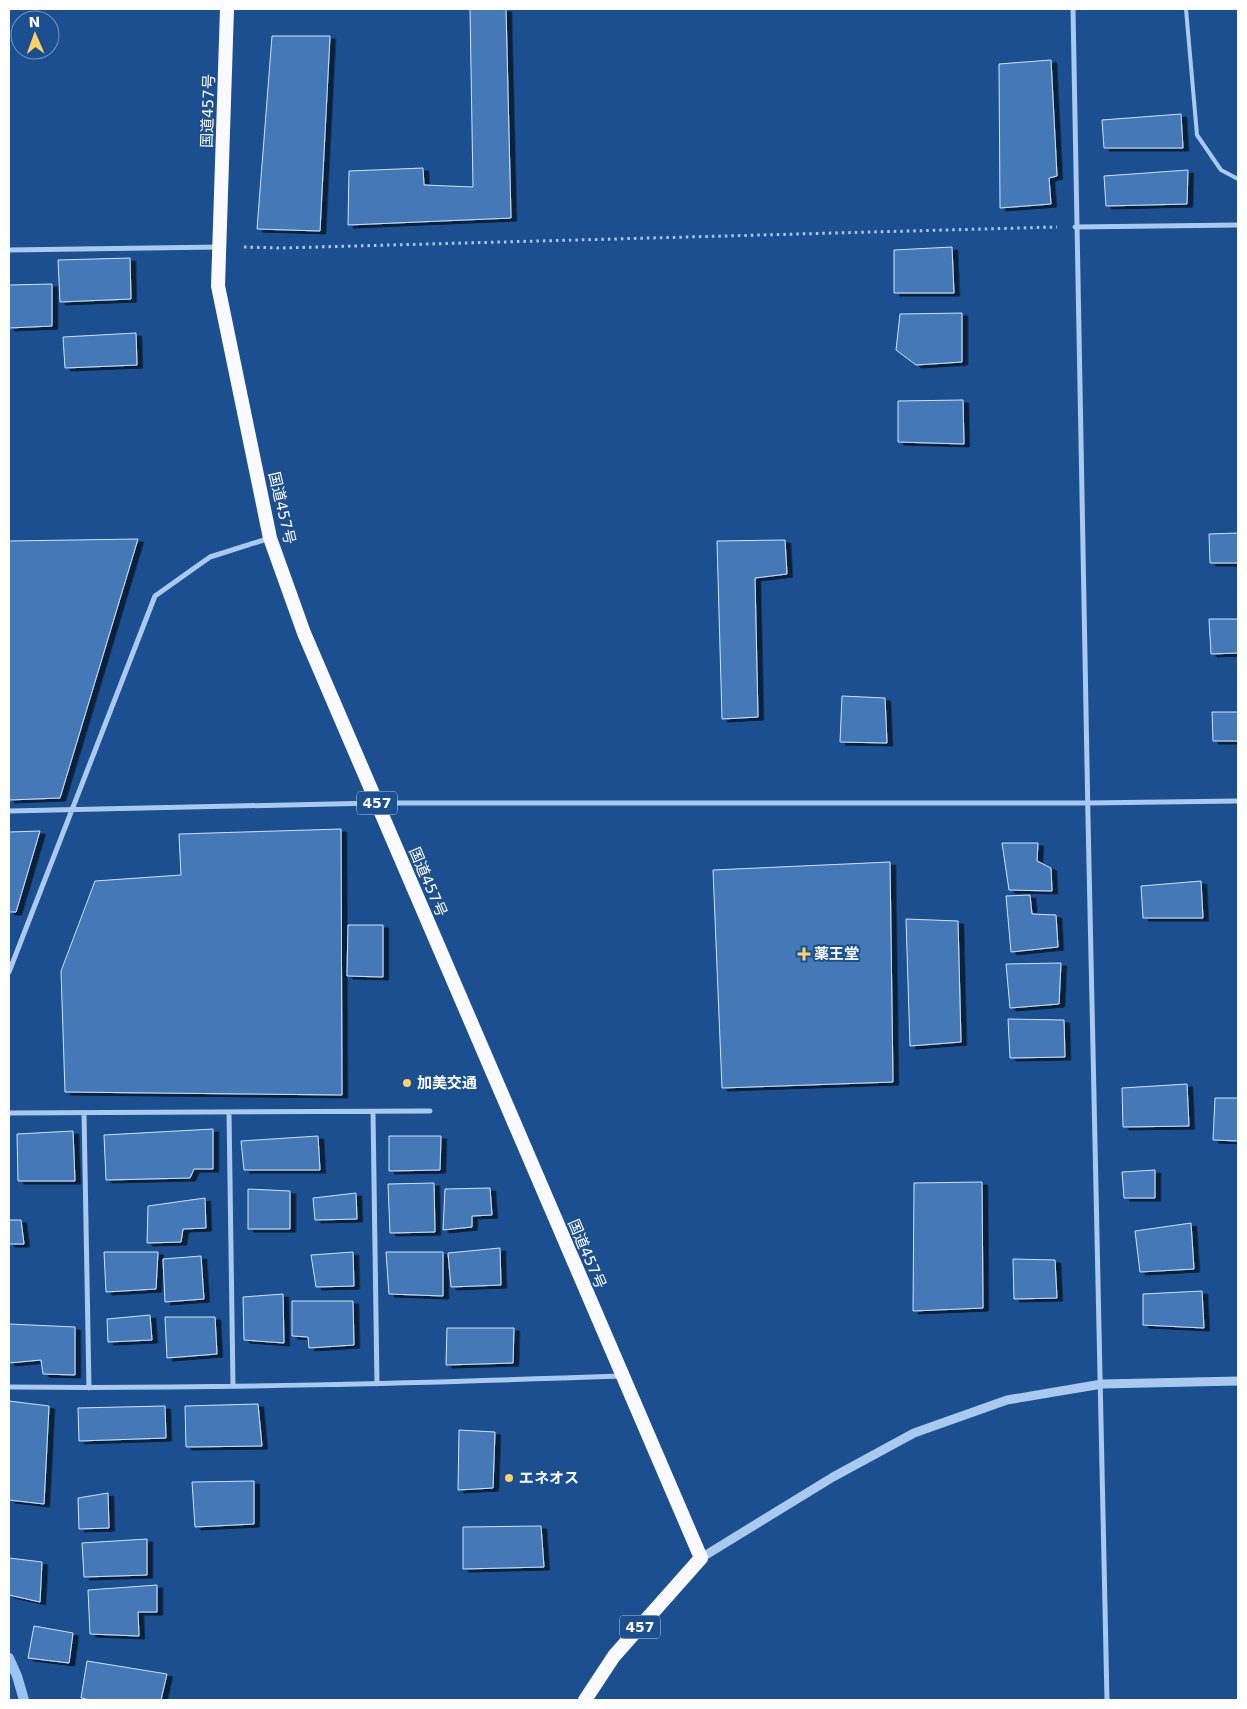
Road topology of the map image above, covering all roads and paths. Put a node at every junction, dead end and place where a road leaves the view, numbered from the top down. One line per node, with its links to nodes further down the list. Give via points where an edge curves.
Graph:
1 (227, 9): 7 (highway, 国道457号 / 457)
2 (1074, 9): 6 (street)
3 (1186, 9): 4 (lane, via 1197,135 1221,170)
4 (1238, 179)
5 (1238, 225): 6 (street)
6 (1076, 227): 7 (path); 12 (street)
7 (219, 247): 8 (street); 9 (highway, 国道457号 / 457, via 218,286)
8 (9, 250)
9 (270, 538): 11 (highway, 国道457号 / 457, via 304,633); 13 (street, via 210,558 156,596)
10 (1238, 801): 12 (street)
11 (376, 803): 12 (street); 13 (street); 21 (highway, 国道457号 / 457)
12 (1088, 803): 24 (street)
13 (73, 809): 14 (street); 15 (street)
14 (9, 810)
15 (9, 972)
16 (430, 1111): 18 (street)
17 (229, 1112): 18 (street); 20 (street); 25 (street)
18 (373, 1112): 23 (street)
19 (9, 1113): 20 (street)
20 (84, 1113): 27 (street)
21 (621, 1376): 23 (street); 28 (highway, 国道457号 / 457)
22 (1238, 1382): 24 (street)
23 (377, 1384): 25 (street)
24 (1102, 1384): 28 (street, via 1006,1400 914,1433 833,1477); 30 (street)
25 (233, 1386): 27 (street)
26 (9, 1387): 27 (street)
27 (89, 1388)
28 (701, 1558): 29 (highway, 457, via 614,1656)
29 (585, 1700)
30 (1107, 1700)

